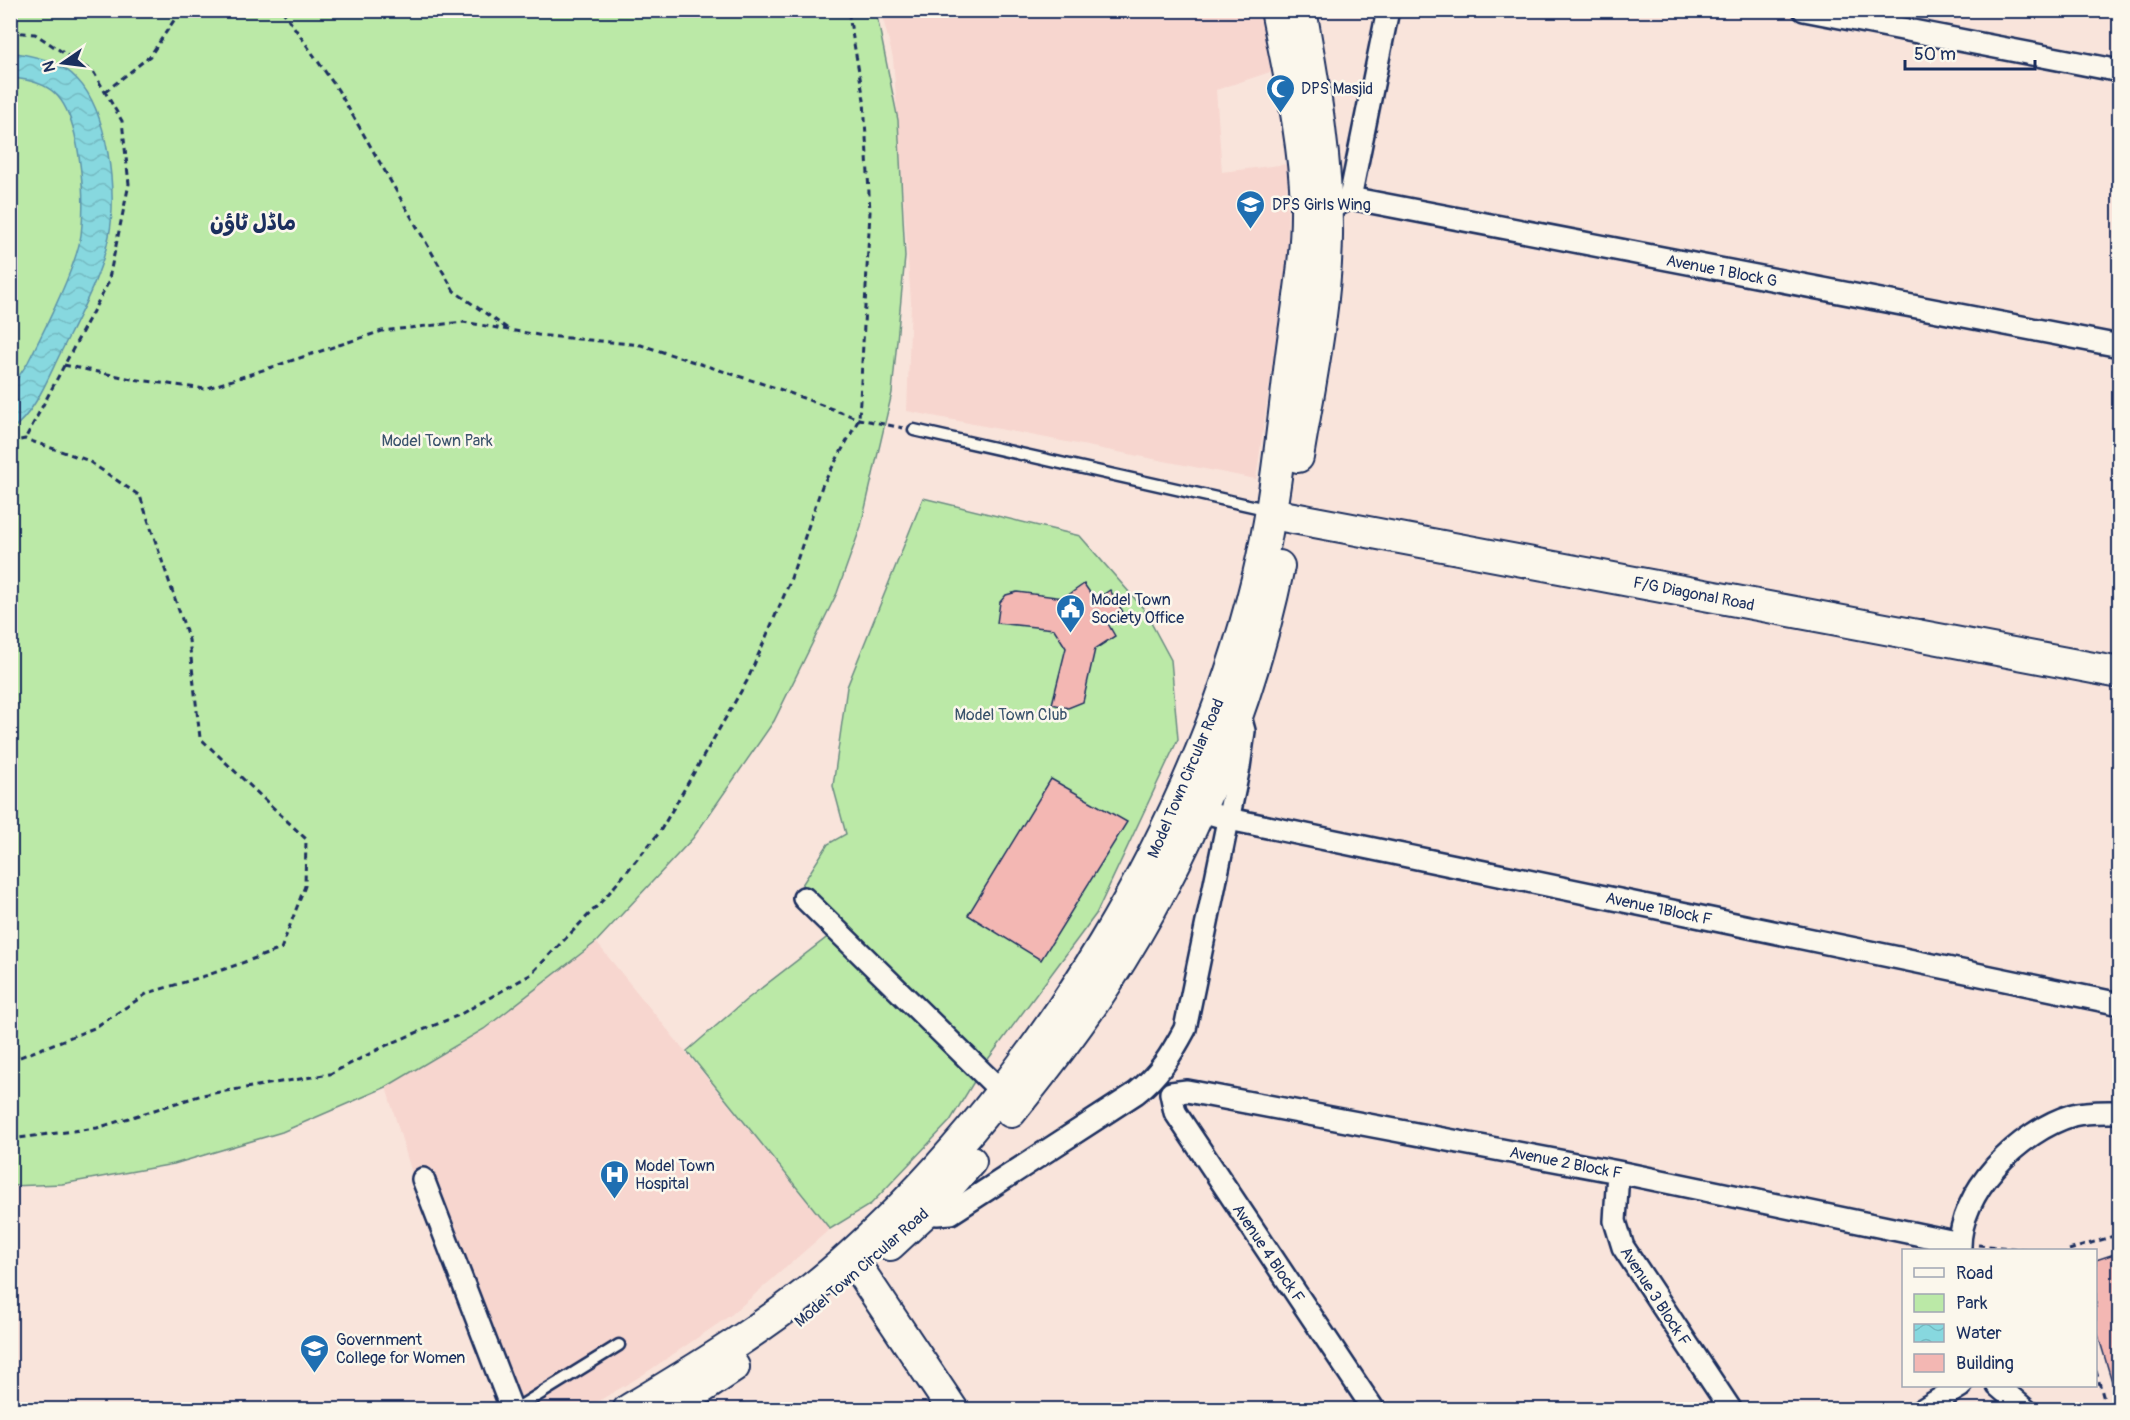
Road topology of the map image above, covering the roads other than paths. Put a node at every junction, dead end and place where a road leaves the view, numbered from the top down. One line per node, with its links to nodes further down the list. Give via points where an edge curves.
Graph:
1 (1276, 10): 7 (main road, Model Town Circular Road, via 1296,111)
2 (1301, 10): 7 (main road, Model Town Circular Road)
3 (1388, 10): 7 (street)
4 (1804, 10): 5 (street)
5 (1857, 16): 6 (street)
6 (2120, 71)
7 (1328, 203): 8 (street, Avenue 1 Block G); 10 (main road, Model Town Circular Road, via 1285,406)
8 (2120, 346)
9 (914, 430): 10 (lane)
10 (1279, 513): 11 (main road, F/G Diagonal Road); 12 (main road, Model Town Circular Road, via 1238,645)
11 (2120, 673)
12 (1227, 712): 13 (main road, Model Town Circular Road); 14 (street, via 1243,725 1244,731); 18 (main road, Model Town Circular Road, via 1138,883 1089,965)
13 (1198, 810): 14 (street, Avenue 1Block F); 23 (main road, Model Town Circular Road, via 1157,899 1107,983 1023,1096)
14 (1229, 819): 16 (street, Avenue 1Block F); 17 (street, via 1185,1029)
15 (804, 898): 18 (street)
16 (2120, 1004)
17 (1155, 1078): 19 (street); 23 (street, via 951,1213 937,1214)
18 (1002, 1092): 25 (main road, Model Town Circular Road)
19 (1171, 1093): 21 (street, Avenue 2 Block F, via 1187,1091); 33 (street, Avenue 4 Block F, via 1175,1112)
20 (2120, 1112): 24 (street, via 2073,1115 2014,1148 1993,1168 1970,1206)
21 (1618, 1172): 24 (street, Avenue 2 Block F); 34 (street, Avenue 3 Block F, via 1615,1221 1623,1247)
22 (423, 1179): 29 (street)
23 (932, 1206): 25 (main road, Model Town Circular Road)
24 (1960, 1247)
25 (856, 1264): 30 (main road, Model Town Circular Road); 31 (main road, Model Town Circular Road, via 782,1335); 32 (main road)
26 (619, 1345): 29 (lane)
27 (1959, 1387): 35 (street)
28 (1999, 1387): 36 (street)
29 (513, 1410)
30 (628, 1410)
31 (669, 1410)
32 (953, 1410)
33 (1374, 1410)
34 (1731, 1410)
35 (1922, 1410)
36 (2026, 1410)

